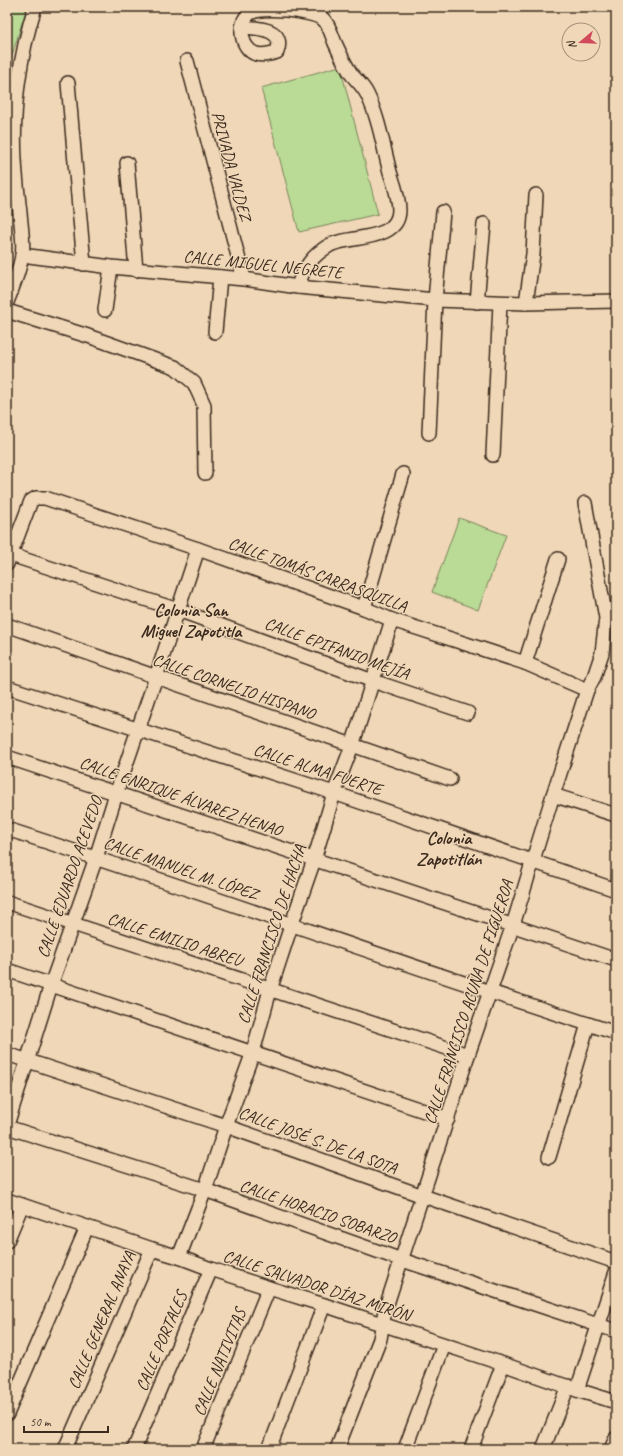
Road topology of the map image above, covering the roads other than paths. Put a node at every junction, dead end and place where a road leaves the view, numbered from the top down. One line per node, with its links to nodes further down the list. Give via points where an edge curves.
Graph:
1 (35, 7): 9 (street, via 20,72 15,115 14,159)
2 (242, 27): 15 (street, via 250,12 262,10 284,10 323,19 342,58 367,94 399,201 399,217 394,225 381,233 339,242 319,252 308,264)
3 (186, 61): 14 (street, PRIVADA VALDEZ)
4 (68, 83): 10 (street)
5 (127, 163): 12 (street)
6 (536, 195): 21 (street, via 533,254)
7 (443, 212): 16 (street)
8 (484, 224): 19 (street)
9 (22, 255): 10 (street, CALLE MIGUEL NEGRETE); 18 (street, via 15,284)
10 (84, 264): 11 (street, CALLE MIGUEL NEGRETE)
11 (111, 267): 12 (street, CALLE MIGUEL NEGRETE); 22 (street)
12 (136, 270): 13 (street, CALLE MIGUEL NEGRETE)
13 (220, 277): 14 (street, CALLE MIGUEL NEGRETE); 24 (street)
14 (244, 279): 15 (street, CALLE MIGUEL NEGRETE)
15 (298, 287): 16 (street, CALLE MIGUEL NEGRETE)
16 (435, 300): 19 (street, CALLE MIGUEL NEGRETE); 25 (street)
17 (616, 301): 21 (street, CALLE MIGUEL NEGRETE)
18 (7, 302)
19 (477, 302): 20 (street, CALLE MIGUEL NEGRETE)
20 (500, 303): 21 (street, CALLE MIGUEL NEGRETE); 26 (street)
21 (526, 303)
22 (105, 310)
23 (7, 311): 27 (street, via 175,367 190,379 204,405)
24 (215, 332)
25 (429, 432)
26 (493, 455)
27 (205, 473)
28 (403, 474): 33 (street)
29 (585, 503): 41 (street, CALLE FRANCISCO ACUÑA DE FIGUEROA, via 606,618 602,653)
30 (198, 549): 32 (street, CALLE TOMÁS CARRASQUILLA, via 45,498 36,498 31,501); 33 (street, CALLE TOMÁS CARRASQUILLA); 34 (street, CALLE EDUARDO ACEVEDO)
31 (558, 559): 37 (street)
32 (9, 560): 34 (street, CALLE EPIFANIO MEJÍA)
33 (364, 608): 35 (street, CALLE TOMÁS CARRASQUILLA)
34 (178, 610): 38 (street, CALLE EDUARDO ACEVEDO); 39 (street, CALLE EPIFANIO MEJÍA)
35 (392, 620): 37 (street, CALLE TOMÁS CARRASQUILLA); 39 (street, CALLE FRANCISCO DE HACHA)
36 (7, 626): 38 (street, CALLE CORNELIO HISPANO)
37 (525, 664): 41 (street, CALLE TOMÁS CARRASQUILLA)
38 (156, 678): 43 (street, CALLE EDUARDO ACEVEDO); 44 (street, CALLE CORNELIO HISPANO)
39 (372, 681): 42 (street, CALLE EPIFANIO MEJÍA); 44 (street, CALLE FRANCISCO DE HACHA)
40 (7, 687): 43 (street, CALLE ALMA FUERTE)
41 (587, 690): 49 (street, CALLE FRANCISCO ACUÑA DE FIGUEROA)
42 (468, 713)
43 (138, 730): 47 (street, CALLE ALMA FUERTE); 48 (street, CALLE EDUARDO ACEVEDO)
44 (352, 746): 46 (street, CALLE CORNELIO HISPANO); 47 (street, CALLE FRANCISCO DE HACHA)
45 (7, 757): 48 (street, CALLE ENRIQUE ÁLVAREZ HENAO)
46 (450, 779)
47 (334, 793): 53 (street, CALLE FRANCISCO DE HACHA); 54 (street, CALLE ALMA FUERTE)
48 (116, 794): 52 (street, CALLE EDUARDO ACEVEDO); 53 (street, CALLE ENRIQUE ÁLVAREZ HENAO)
49 (553, 794): 50 (street); 54 (street, CALLE FRANCISCO ACUÑA DE FIGUEROA)
50 (616, 815)
51 (7, 829): 52 (street, CALLE MANUEL M. LÓPEZ)
52 (96, 858): 57 (street, CALLE EDUARDO ACEVEDO); 59 (street, CALLE MANUEL M. LÓPEZ)
53 (314, 860): 58 (street, CALLE ENRIQUE ÁLVAREZ HENAO); 59 (street, CALLE FRANCISCO DE HACHA)
54 (533, 862): 55 (street, CALLE ALMA FUERTE); 58 (street, CALLE FRANCISCO ACUÑA DE FIGUEROA)
55 (616, 890)
56 (7, 902): 57 (street, CALLE EMILIO ABREU)
57 (74, 924): 62 (street, CALLE EDUARDO ACEVEDO); 63 (street, CALLE EMILIO ABREU)
58 (513, 925): 60 (street, CALLE ENRIQUE ÁLVAREZ HENAO); 64 (street, CALLE FRANCISCO ACUÑA DE FIGUEROA)
59 (291, 926): 63 (street, CALLE FRANCISCO DE HACHA); 64 (street, CALLE MANUEL M. LÓPEZ)
60 (616, 960)
61 (7, 970): 62 (street)
62 (51, 985): 67 (street); 70 (street, CALLE EDUARDO ACEVEDO)
63 (270, 990): 67 (street, CALLE FRANCISCO DE HACHA); 69 (street, CALLE EMILIO ABREU)
64 (490, 992): 65 (street, CALLE MANUEL M. LÓPEZ); 69 (street, CALLE FRANCISCO ACUÑA DE FIGUEROA)
65 (588, 1024): 66 (street, CALLE MANUEL M. LÓPEZ); 74 (street)
66 (616, 1034)
67 (253, 1052): 71 (street); 73 (street, CALLE FRANCISCO DE HACHA)
68 (7, 1054): 70 (street, CALLE JOSÉ S. DE LA SOTA)
69 (468, 1056): 71 (street, CALLE FRANCISCO ACUÑA DE FIGUEROA)
70 (27, 1062): 72 (street, CALLE EDUARDO ACEVEDO); 73 (street, CALLE JOSÉ S. DE LA SOTA)
71 (448, 1119): 76 (street, CALLE FRANCISCO ACUÑA DE FIGUEROA)
72 (7, 1126): 75 (street, CALLE HORACIO SOBARZO)
73 (226, 1126): 75 (street, CALLE FRANCISCO DE HACHA); 76 (street, CALLE JOSÉ S. DE LA SOTA)
74 (549, 1157)
75 (205, 1190): 82 (street, CALLE FRANCISCO DE HACHA); 83 (street, CALLE HORACIO SOBARZO)
76 (423, 1196): 83 (street, CALLE FRANCISCO ACUÑA DE FIGUEROA); 84 (street, CALLE JOSÉ S. DE LA SOTA)
77 (7, 1200): 78 (street, CALLE SALVADOR DÍAZ MIRÓN)
78 (22, 1205): 79 (street, CALLE SALVADOR DÍAZ MIRÓN); 80 (street)
79 (87, 1227): 81 (street, CALLE SALVADOR DÍAZ MIRÓN); 96 (street)
80 (7, 1241)
81 (152, 1250): 82 (street, CALLE SALVADOR DÍAZ MIRÓN); 98 (street, CALLE GENERAL ANAYA)
82 (179, 1256): 85 (street, CALLE SALVADOR DÍAZ MIRÓN)
83 (402, 1260): 89 (street, CALLE FRANCISCO ACUÑA DE FIGUEROA); 90 (street, CALLE HORACIO SOBARZO)
84 (616, 1262)
85 (211, 1269): 87 (street, CALLE SALVADOR DÍAZ MIRÓN); 99 (street, CALLE PORTALES)
86 (616, 1272): 90 (street)
87 (269, 1288): 88 (street, CALLE SALVADOR DÍAZ MIRÓN); 100 (street, CALLE NATIVITAS)
88 (324, 1305): 89 (street, CALLE SALVADOR DÍAZ MIRÓN); 101 (street)
89 (382, 1325): 92 (street, CALLE SALVADOR DÍAZ MIRÓN); 102 (street, CALLE FRANCISCO ACUÑA DE FIGUEROA, via 380,1339)
90 (599, 1325): 91 (street, CALLE HORACIO SOBARZO); 94 (street)
91 (616, 1331)
92 (444, 1345): 93 (street, CALLE SALVADOR DÍAZ MIRÓN); 103 (street)
93 (503, 1364): 94 (street, CALLE SALVADOR DÍAZ MIRÓN); 104 (street)
94 (572, 1388): 95 (street, CALLE SALVADOR DÍAZ MIRÓN); 105 (street)
95 (616, 1402)
96 (7, 1414)
97 (616, 1438): 106 (street)
98 (65, 1449)
99 (134, 1449)
100 (203, 1449)
101 (268, 1449)
102 (337, 1449)
103 (405, 1449)
104 (471, 1449)
105 (543, 1449)
106 (611, 1449)

